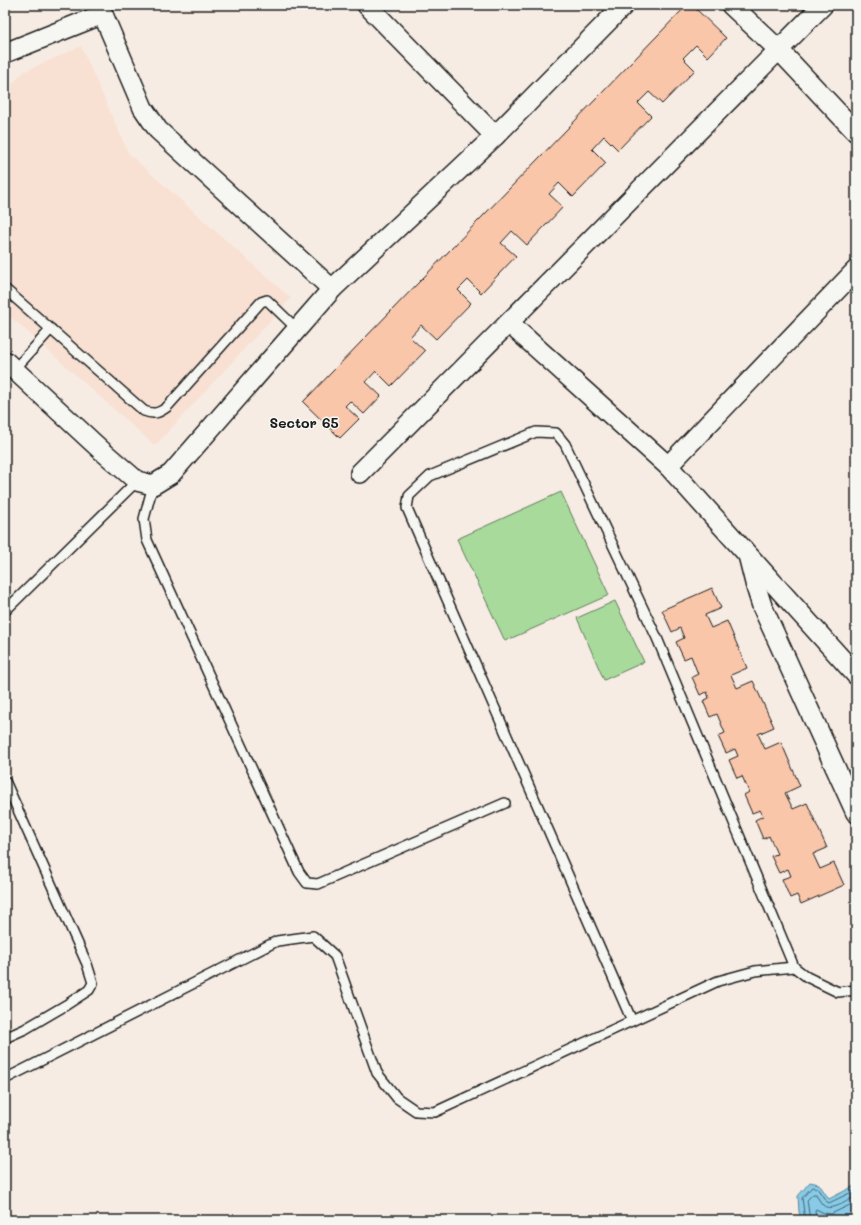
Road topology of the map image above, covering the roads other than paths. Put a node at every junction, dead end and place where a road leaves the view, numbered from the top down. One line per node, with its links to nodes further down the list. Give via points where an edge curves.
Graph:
1 (367, 5): 9 (street)
2 (624, 5): 9 (street)
3 (731, 5): 6 (street)
4 (823, 5): 6 (street)
5 (101, 9): 7 (street); 12 (street, via 143,108 158,130)
6 (779, 50): 8 (street); 13 (street)
7 (5, 53)
8 (856, 132)
9 (495, 136): 12 (street)
10 (856, 270): 17 (street)
11 (5, 289): 14 (lane)
12 (332, 289): 15 (street)
13 (509, 323): 17 (street); 18 (street)
14 (51, 329): 15 (lane, via 151,414 160,413 167,407 261,302 267,300); 16 (lane)
15 (297, 329): 19 (street, via 171,474)
16 (9, 366): 19 (street, via 101,450)
17 (668, 466): 20 (street)
18 (360, 473)
19 (145, 483): 21 (lane); 24 (lane, via 144,519 147,540 299,872 307,883 318,884)
20 (748, 556): 22 (street); 25 (street, via 762,606)
21 (5, 611)
22 (856, 675)
23 (5, 780): 29 (lane, via 87,964 93,983 89,990 66,1005)
24 (504, 803)
25 (856, 813)
26 (794, 967): 27 (lane, via 807,978 838,992); 28 (lane, via 755,970 718,980); 28 (lane, via 657,638 565,444 556,434 536,432 430,476 408,496 407,508)
27 (856, 990)
28 (632, 1021): 30 (lane, via 435,1112 416,1111 397,1098 377,1074 335,956 313,936 277,941)
29 (5, 1038)
30 (5, 1079)

